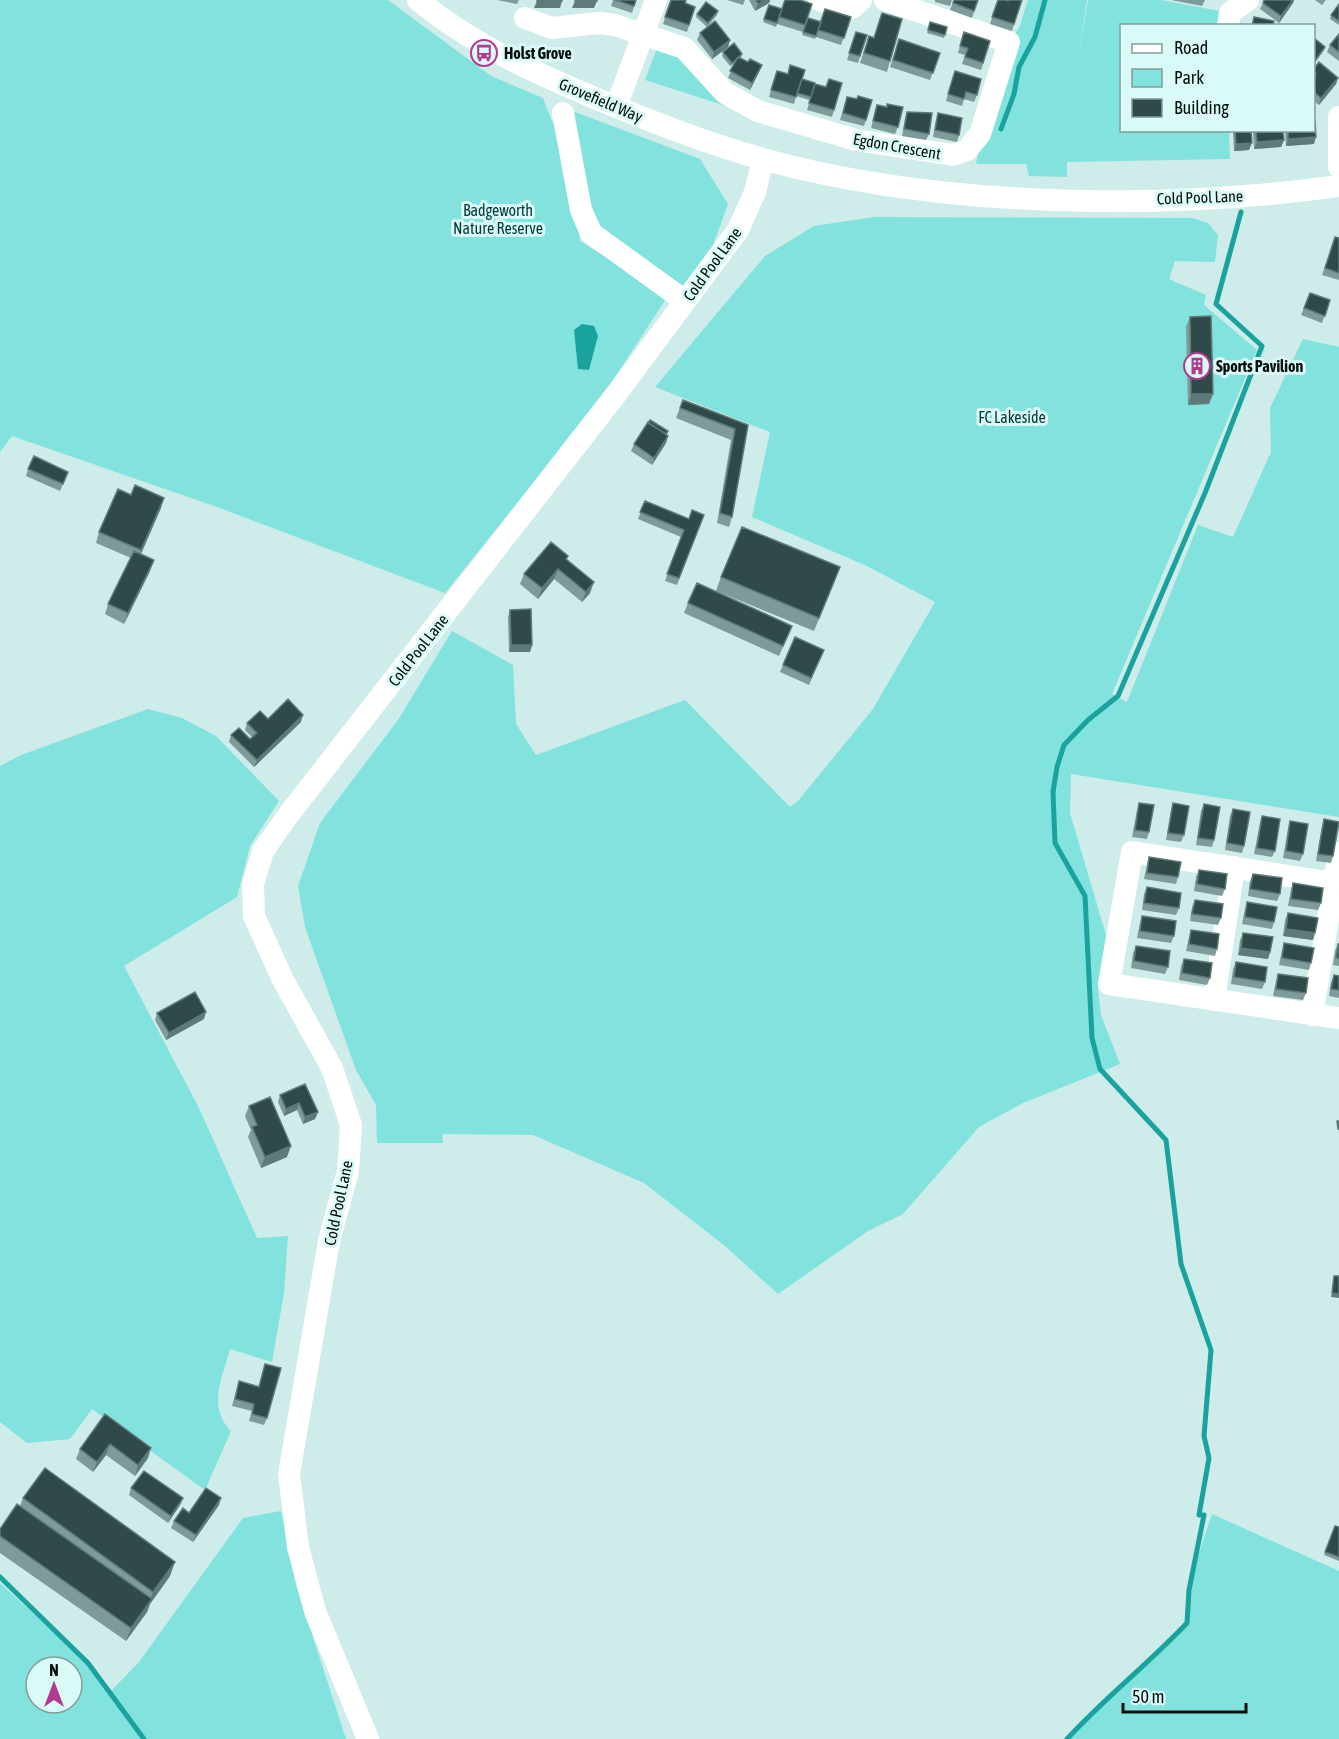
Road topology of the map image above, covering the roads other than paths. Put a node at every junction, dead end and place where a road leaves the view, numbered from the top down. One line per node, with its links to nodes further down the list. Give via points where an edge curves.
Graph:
1 (418, 0): 10 (street, Grovefield Way, via 501,55)
2 (656, 0): 9 (street)
3 (819, 0): 4 (street, via 840,8 852,8)
4 (861, 0)
5 (885, 0): 9 (street, Egdon Crescent, via 1009,42 980,134 967,150 953,155 856,140 758,111 725,93 684,48)
6 (1248, 0): 8 (street, via 1230,13)
7 (525, 18): 9 (street, via 552,28 607,24)
8 (1228, 24)
9 (644, 35): 10 (street)
10 (616, 107): 13 (street, Grovefield Way, via 688,136)
11 (563, 113): 16 (street, via 581,210 591,233)
12 (1339, 117): 14 (street)
13 (763, 159): 15 (street, Cold Pool Lane, via 833,176 953,194 1158,199); 16 (street, Cold Pool Lane, via 755,192 738,230)
14 (1339, 167)
15 (1339, 186)
16 (685, 301): 23 (street, Cold Pool Lane, via 289,814 263,851 253,884 254,916 332,1068 351,1125 348,1171 329,1240 289,1474 298,1547 315,1611)
17 (1339, 853): 19 (street)
18 (1234, 867): 19 (street); 20 (street); 20 (street, via 1132,852 1109,984)
19 (1334, 883): 21 (street)
20 (1214, 1000): 21 (street)
21 (1312, 1015): 22 (street)
22 (1339, 1018)
23 (368, 1739)

